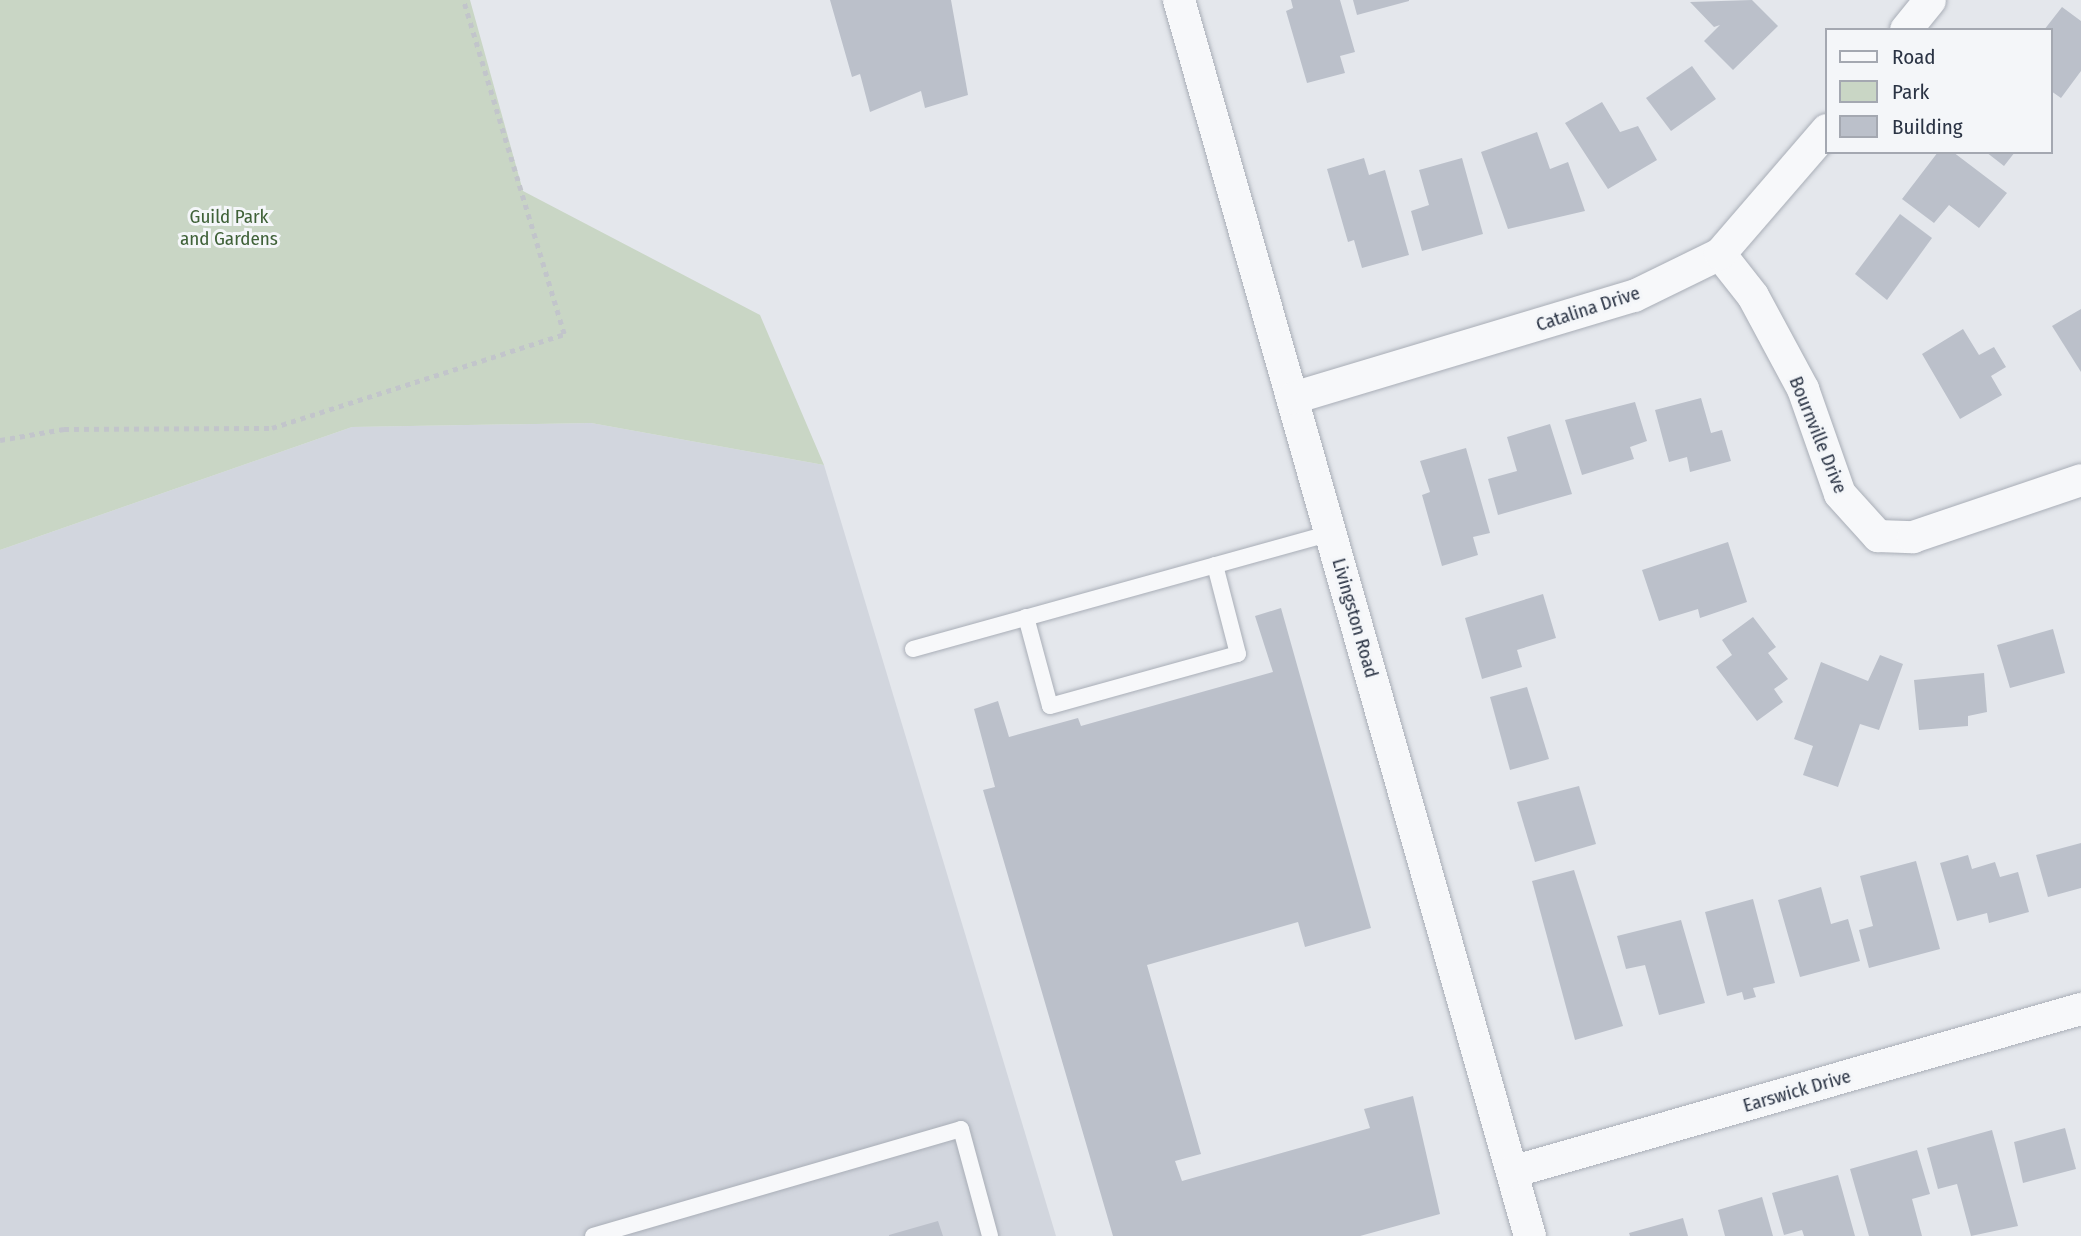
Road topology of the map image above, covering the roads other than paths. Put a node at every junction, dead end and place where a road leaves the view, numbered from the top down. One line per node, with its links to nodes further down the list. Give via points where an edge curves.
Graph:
1 (1179, 0): 6 (street, Livingston Road)
2 (1930, 0): 3 (street)
3 (1908, 28)
4 (1826, 131): 5 (street, Catalina Drive, via 1773,200)
5 (1720, 254): 6 (street, Catalina Drive, via 1634,296); 7 (street, Bournville Drive, via 1754,296 1803,389 1840,494 1878,536 1913,537)
6 (1293, 398): 8 (street, Livingston Road)
7 (2081, 480)
8 (1331, 533): 9 (lane); 13 (street, Livingston Road)
9 (1215, 565): 10 (lane); 10 (lane, via 1238,654 1050,706)
10 (1026, 617): 11 (lane)
11 (913, 649)
12 (2081, 1009): 13 (street, Earswick Drive)
13 (1512, 1172): 16 (street, Livingston Road)
14 (593, 1236): 15 (lane, via 961,1129)
15 (990, 1236)
16 (1530, 1236)

